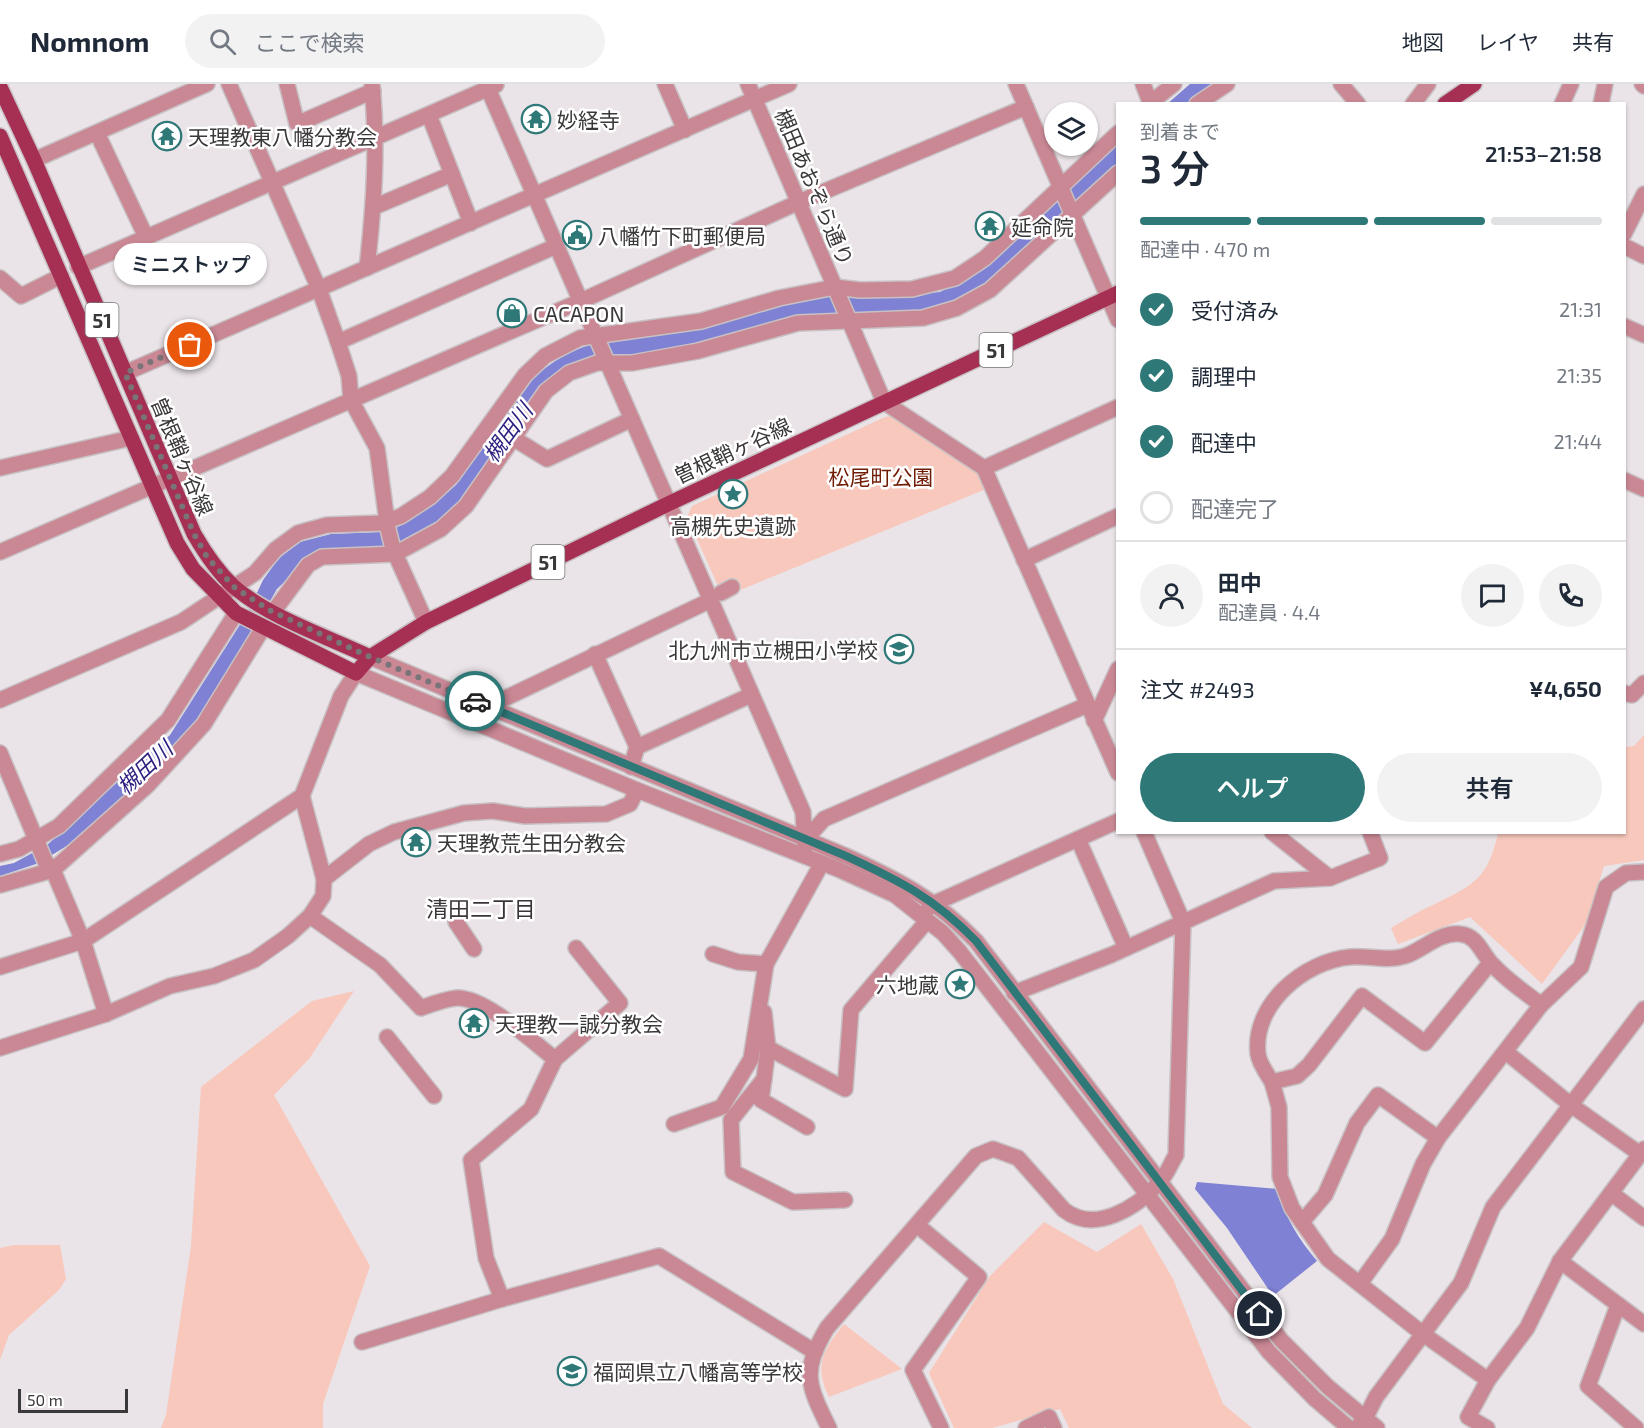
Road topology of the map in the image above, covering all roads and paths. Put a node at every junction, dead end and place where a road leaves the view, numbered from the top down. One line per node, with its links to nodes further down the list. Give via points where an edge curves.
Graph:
1 (207, 84): 31 (street)
2 (229, 84): 38 (street)
3 (287, 84): 18 (street, via 297,124)
4 (665, 84): 30 (street)
5 (748, 84): 19 (street, 槻田あおぞら通り)
6 (789, 84): 19 (street, 槻田あおぞら通り)
7 (1016, 84): 28 (street)
8 (1143, 84): 20 (street)
9 (1174, 84): 21 (street)
10 (1227, 84): 22 (street)
11 (1341, 84): 23 (street)
12 (1428, 84): 24 (street)
13 (1571, 84): 26 (street)
14 (1605, 84): 27 (street)
15 (491, 85): 29 (street); 41 (street)
16 (1471, 86): 25 (main road)
17 (0, 87): 35 (main road, 曽根鞘ヶ谷線 / 51)
18 (372, 88): 34 (street)
19 (754, 99): 30 (street, 槻田あおぞら通り); 42 (street, 槻田あおぞら通り)
20 (1149, 102)
21 (1150, 102)
22 (1200, 102)
23 (1356, 102)
24 (1414, 102)
25 (1448, 102)
26 (1563, 102)
27 (1600, 102)
28 (1026, 107): 39 (street); 42 (street)
29 (429, 115): 34 (street); 36 (street)
30 (685, 130): 41 (street, 槻田あおぞら通り)
31 (97, 133): 35 (street); 47 (street)
32 (1116, 135): 39 (street)
33 (0, 136): 53 (main road, 曽根鞘ヶ谷線 / 51)
34 (377, 138): 38 (street); 43 (street)
35 (34, 160): 51 (main road, 曽根鞘ヶ谷線 / 51)
36 (452, 174): 43 (street); 45 (street)
37 (1116, 175): 44 (street)
38 (272, 183): 47 (street); 55 (street)
39 (1060, 186): 44 (street); 56 (street, via 986,258 955,278 912,289)
40 (1644, 194): 46 (street)
41 (535, 196): 45 (street, 槻田あおぞら通り); 48 (street)
42 (799, 202): 56 (street, 槻田あおぞら通り); 58 (street)
43 (374, 207): 52 (street)
44 (1072, 213): 57 (street); 60 (street, via 990,290 957,308 923,318)
45 (471, 223): 52 (street, 槻田あおぞら通り)
46 (1626, 230)
47 (146, 237): 51 (street)
48 (556, 246): 58 (street); 64 (street)
49 (1626, 247): 50 (street)
50 (1644, 256)
51 (78, 267): 66 (main road, 曽根鞘ヶ谷線 / 51)
52 (367, 268): 55 (street, 槻田あおぞら通り)
53 (61, 276): 54 (street, via 21,296); 71 (main road, 曽根鞘ヶ谷線 / 51)
54 (0, 278)
55 (319, 289): 64 (street); 66 (street, 槻田あおぞら通り)
56 (837, 290): 60 (street, 槻田あおぞら通り); 63 (street, via 779,298 701,321)
57 (1113, 295): 59 (street); 68 (main road, 曽根鞘ヶ谷線 / 51)
58 (581, 301): 63 (street); 67 (street)
59 (1116, 310)
60 (847, 316): 65 (street, via 798,323 698,351 632,363); 68 (street)
61 (1626, 327): 62 (street)
62 (1644, 335)
63 (598, 338): 65 (street); 79 (street, via 580,338 545,356 525,375 452,476 430,497)
64 (338, 342): 67 (street, via 349,376)
65 (606, 361): 70 (street); 72 (street, via 569,373 546,391)
66 (125, 373): 75 (main road, 曽根鞘ヶ谷線 / 51)
67 (351, 400): 75 (street); 79 (street, via 377,448)
68 (884, 402): 74 (street); 77 (main road, 曽根鞘ヶ谷線 / 51)
69 (1116, 408): 74 (street)
70 (632, 419): 72 (street, via 547,459); 77 (street)
71 (131, 438): 73 (street); 76 (main road, 曽根鞘ヶ谷線 / 51)
72 (513, 438): 81 (street, via 466,506 441,529)
73 (0, 468)
74 (984, 468): 82 (street)
75 (171, 476): 76 (street); 83 (main road, 曽根鞘ヶ谷線 / 51, via 207,557)
76 (152, 485): 80 (street); 85 (main road, 曽根鞘ヶ谷線 / 51, via 177,543 193,569)
77 (670, 503): 84 (street); 88 (main road, 曽根鞘ヶ谷線 / 51)
78 (1116, 517): 82 (street)
79 (387, 525): 81 (street); 83 (street, via 327,525 298,533)
80 (0, 552)
81 (394, 552): 86 (street, via 322,557 308,565); 88 (street)
82 (1024, 560): 98 (street)
83 (234, 587): 85 (street); 86 (main road, 曽根鞘ヶ谷線 / 51)
84 (721, 593): 90 (street); 96 (street)
85 (219, 598): 87 (main road, 曽根鞘ヶ谷線 / 51); 97 (street, via 181,622)
86 (271, 611): 91 (main road, 51)
87 (236, 613): 89 (main road, 51); 113 (street, via 168,720 59,826)
88 (426, 622): 91 (main road, 曽根鞘ヶ谷線 / 51)
89 (261, 627): 92 (main road, 51); 117 (street, via 204,724 148,785)
90 (595, 654): 99 (street); 101 (street)
91 (370, 657): 92 (main road, 曽根鞘ヶ谷線 / 51); 99 (street)
92 (356, 673): 105 (street); 106 (street, via 341,696)
93 (1116, 673): 100 (street)
94 (1644, 683): 95 (street, via 1632,695)
95 (1626, 694)
96 (751, 695): 101 (street); 112 (street, via 803,812)
97 (0, 700)
98 (1087, 705): 100 (street); 112 (street, via 824,819)
99 (489, 706): 103 (street)
100 (1094, 720): 104 (street)
101 (637, 747): 103 (street)
102 (0, 753): 113 (street)
103 (631, 767): 112 (street)
104 (1116, 768)
105 (637, 790): 115 (street); 120 (street, via 630,804 606,814 525,816 483,811 412,827 369,844)
106 (302, 796): 120 (street); 127 (street)
107 (1116, 822): 111 (street)
108 (1145, 834): 126 (street)
109 (1275, 834): 119 (street)
110 (1371, 834): 119 (street, via 1380,858)
111 (1078, 839): 122 (street); 129 (street)
112 (805, 840): 115 (street); 122 (street, via 902,882)
113 (38, 841): 114 (street); 117 (street)
114 (0, 854)
115 (804, 856): 116 (street)
116 (822, 863): 124 (street, via 895,895); 133 (street)
117 (49, 865): 121 (street); 127 (street)
118 (1644, 872): 137 (street, via 1626,873 1606,887 1581,967)
119 (1330, 878): 126 (street, via 1274,881)
120 (324, 879): 123 (street, via 323,896)
121 (0, 885)
122 (935, 903): 124 (street); 136 (street, via 976,941)
123 (310, 916): 139 (street, via 254,960 170,987); 144 (street, via 380,965 420,1008 457,998 472,1000)
124 (923, 918): 142 (street, via 850,1010 845,1089); 155 (street, via 960,952)
125 (456, 922): 130 (street)
126 (1183, 922): 129 (street); 153 (street, via 1176,1155)
127 (83, 940): 134 (street); 139 (street)
128 (576, 948): 144 (street, via 620,1003)
129 (1126, 948): 136 (street)
130 (474, 949)
131 (713, 954): 133 (street, via 738,962)
132 (1490, 963): 137 (street); 146 (street, via 1425,1043 1362,996 1309,1065 1297,1076); 146 (street, via 1484,950 1461,933 1444,936 1404,957 1352,957 1315,965 1284,989 1263,1023 1257,1040 1258,1057)
133 (766, 964): 135 (street)
134 (0, 967)
135 (762, 988): 142 (street); 149 (street, via 751,1059 722,1107)
136 (1014, 993): 153 (street)
137 (1541, 1005): 143 (street)
138 (1644, 1009): 148 (street)
139 (106, 1014): 141 (street)
140 (387, 1037): 147 (street)
141 (0, 1048)
142 (768, 1048): 145 (street)
143 (1506, 1052): 148 (street); 151 (street)
144 (555, 1059): 162 (street, via 531,1109 471,1160 486,1258)
145 (764, 1079): 150 (street, via 760,1100); 156 (street, via 731,1120 733,1172 793,1202)
146 (1272, 1082): 158 (street, via 1279,1107 1280,1177)
147 (434, 1096)
148 (1571, 1105): 152 (street); 165 (street, via 1493,1208 1461,1283)
149 (674, 1124)
150 (807, 1127)
151 (1438, 1138): 158 (street, via 1378,1095 1357,1122 1325,1195); 161 (street, via 1392,1239)
152 (1642, 1151): 154 (street)
153 (1161, 1182): 155 (street); 169 (street, via 1281,1340)
154 (1611, 1193): 157 (street); 160 (street)
155 (1146, 1194): 159 (street, via 1111,1218 1072,1217 1018,1158 993,1149 976,1156); 174 (street, via 1269,1352)
156 (845, 1200)
157 (1644, 1218)
158 (1302, 1222): 161 (street, via 1328,1258)
159 (917, 1225): 167 (street, via 827,1328); 171 (street, via 979,1277 913,1370)
160 (1560, 1261): 163 (street); 168 (street, via 1527,1328)
161 (1361, 1282): 165 (street)
162 (502, 1299): 166 (street); 167 (street, via 658,1256)
163 (1618, 1305): 164 (street); 176 (street, via 1587,1386)
164 (1644, 1324)
165 (1423, 1334): 168 (street); 169 (street, via 1376,1397)
166 (362, 1342)
167 (815, 1352): 170 (street, via 809,1377 811,1392)
168 (1488, 1380): 175 (street, via 1468,1417)
169 (1366, 1425)
170 (829, 1428)
171 (941, 1428)
172 (1026, 1428): 173 (street, via 1049,1417)
173 (1054, 1428)
174 (1349, 1428)
175 (1487, 1428)
176 (1636, 1428)

